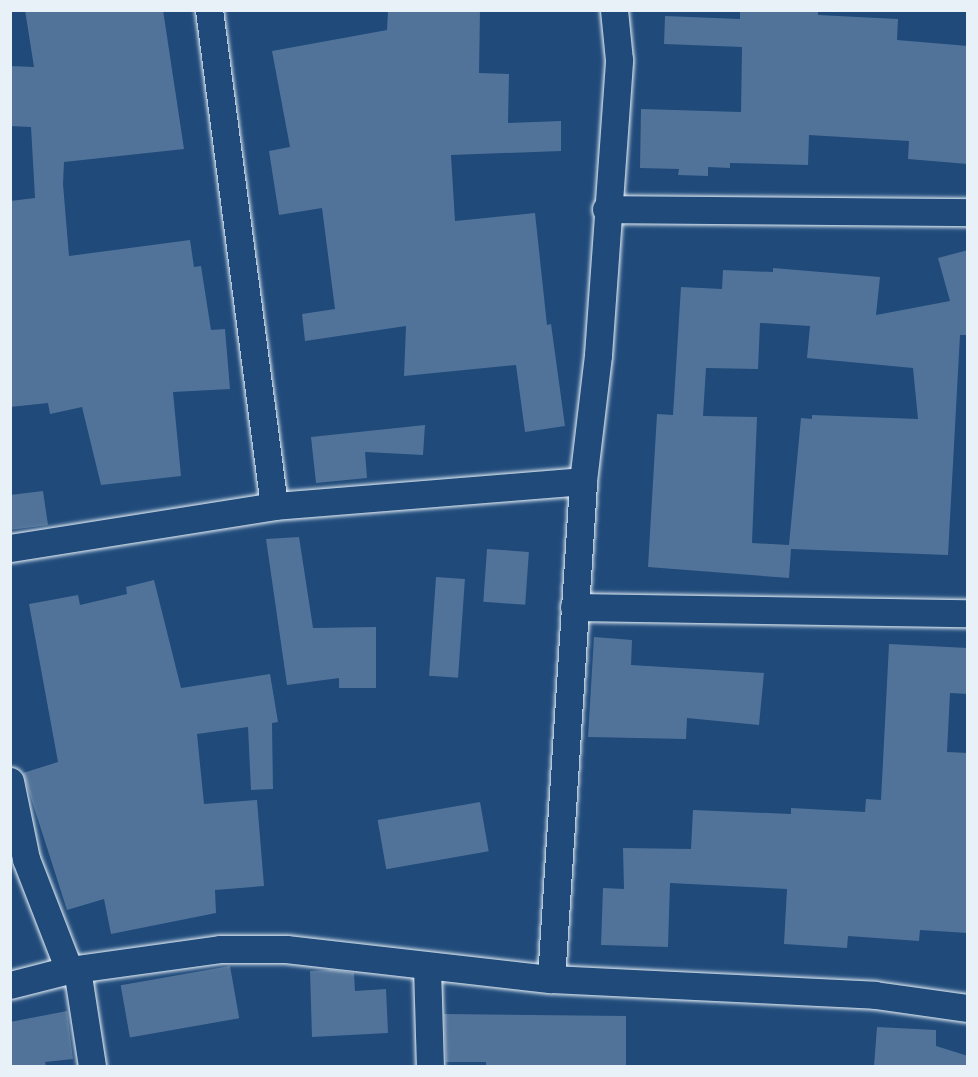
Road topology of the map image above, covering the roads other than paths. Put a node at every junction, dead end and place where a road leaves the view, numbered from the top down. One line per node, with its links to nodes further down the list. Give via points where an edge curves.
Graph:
1 (209, 10): 6 (street)
2 (614, 10): 3 (street, via 619,60)
3 (606, 208): 4 (street); 5 (street, via 598,355)
4 (968, 212)
5 (583, 481): 6 (street); 8 (street)
6 (274, 506): 7 (street)
7 (10, 548)
8 (574, 607): 9 (street); 13 (street)
9 (968, 613)
10 (10, 781): 12 (street, via 26,860)
11 (427, 967): 12 (street, via 286,950 220,949); 13 (street); 17 (street)
12 (73, 969): 14 (street); 16 (street)
13 (551, 979): 15 (street, via 875,995)
14 (10, 985)
15 (968, 1008)
16 (92, 1066)
17 (430, 1066)

